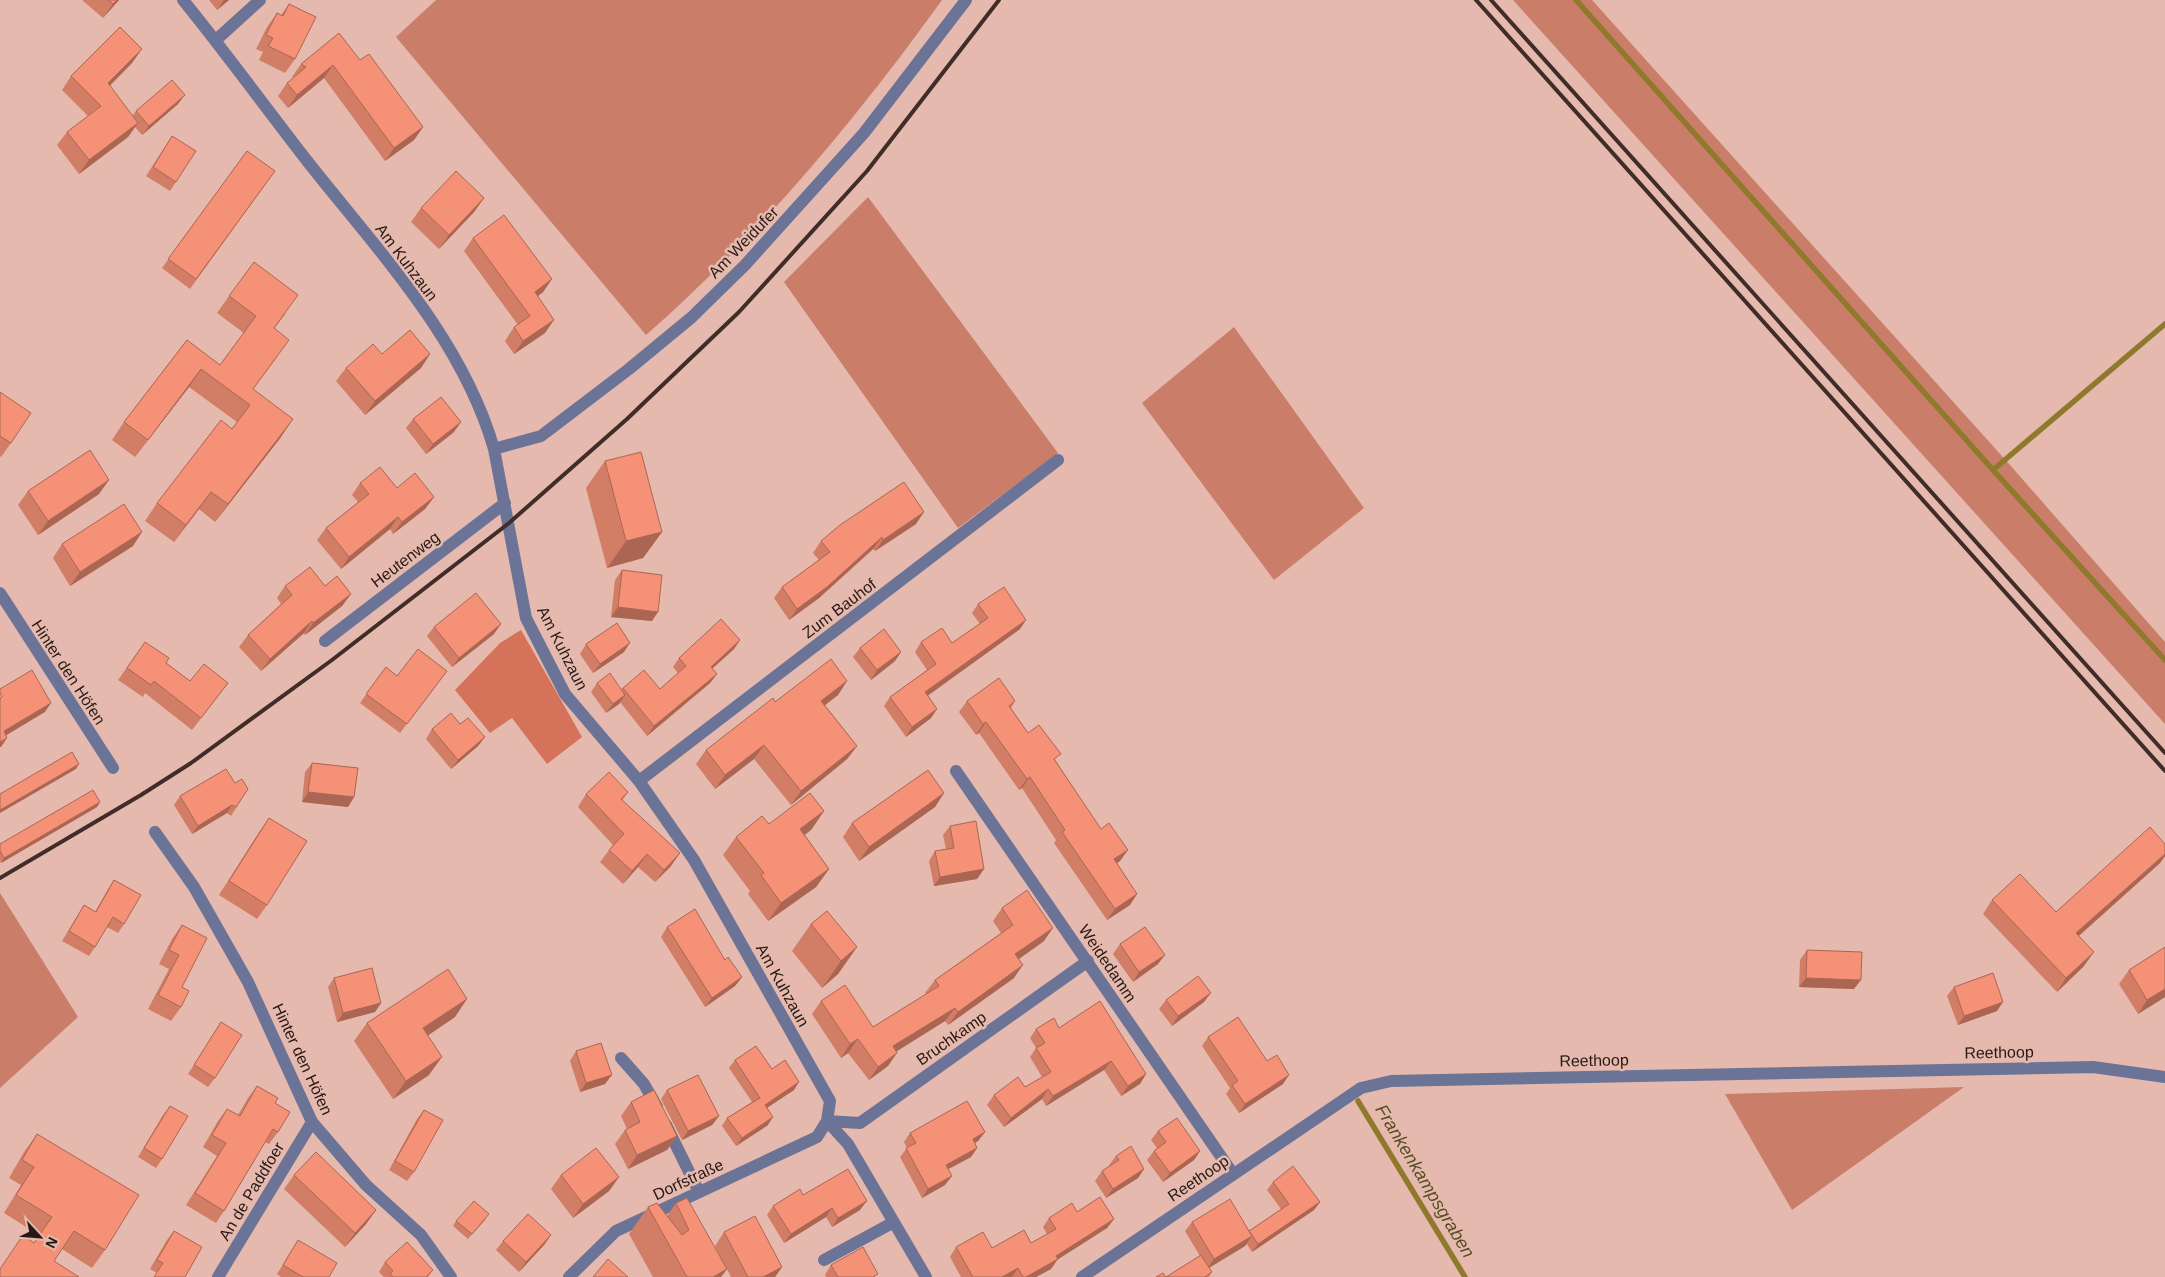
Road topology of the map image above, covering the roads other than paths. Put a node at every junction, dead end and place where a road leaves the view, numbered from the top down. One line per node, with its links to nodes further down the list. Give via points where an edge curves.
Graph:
1 (183, 0): 4 (street, Am Kuhzaun)
2 (260, 0): 4 (street)
3 (966, 0): 5 (street, Am Weidufer, via 858,140 745,265 692,318 541,436)
4 (216, 40): 5 (street, Am Kuhzaun, via 393,268 457,358 487,424)
5 (494, 449): 7 (street, Am Kuhzaun)
6 (1058, 460): 12 (street, Zum Bauhof)
7 (505, 503): 9 (street, Heutenweg); 12 (street, Am Kuhzaun, via 526,618 565,694)
8 (0, 593): 10 (street, Hinter den Höfen)
9 (324, 641)
10 (113, 768)
11 (956, 771): 14 (street, Weidedamm)
12 (638, 780): 18 (street, Am Kuhzaun, via 694,860 830,1101)
13 (155, 832): 17 (street, Hinter den Höfen, via 194,887 248,982)
14 (1088, 961): 18 (street, Bruchkamp, via 860,1123); 19 (street, Weidedamm)
15 (621, 1058): 20 (street, via 644,1084)
16 (2165, 1077): 19 (street, Reethoop, via 2093,1066 1391,1081 1361,1088)
17 (312, 1122): 23 (street, An de Paddfoer); 24 (street, Hinter den Höfen, via 366,1185 421,1235)
18 (827, 1122): 20 (street, Dorfstraße, via 817,1137); 21 (street, via 848,1144)
19 (1233, 1174): 27 (street, Reethoop)
20 (699, 1192): 25 (street, Dorfstraße, via 616,1231)
21 (894, 1222): 22 (street); 26 (street)
22 (824, 1260)
23 (218, 1277)
24 (451, 1277)
25 (569, 1277)
26 (926, 1277)
27 (1082, 1277)

